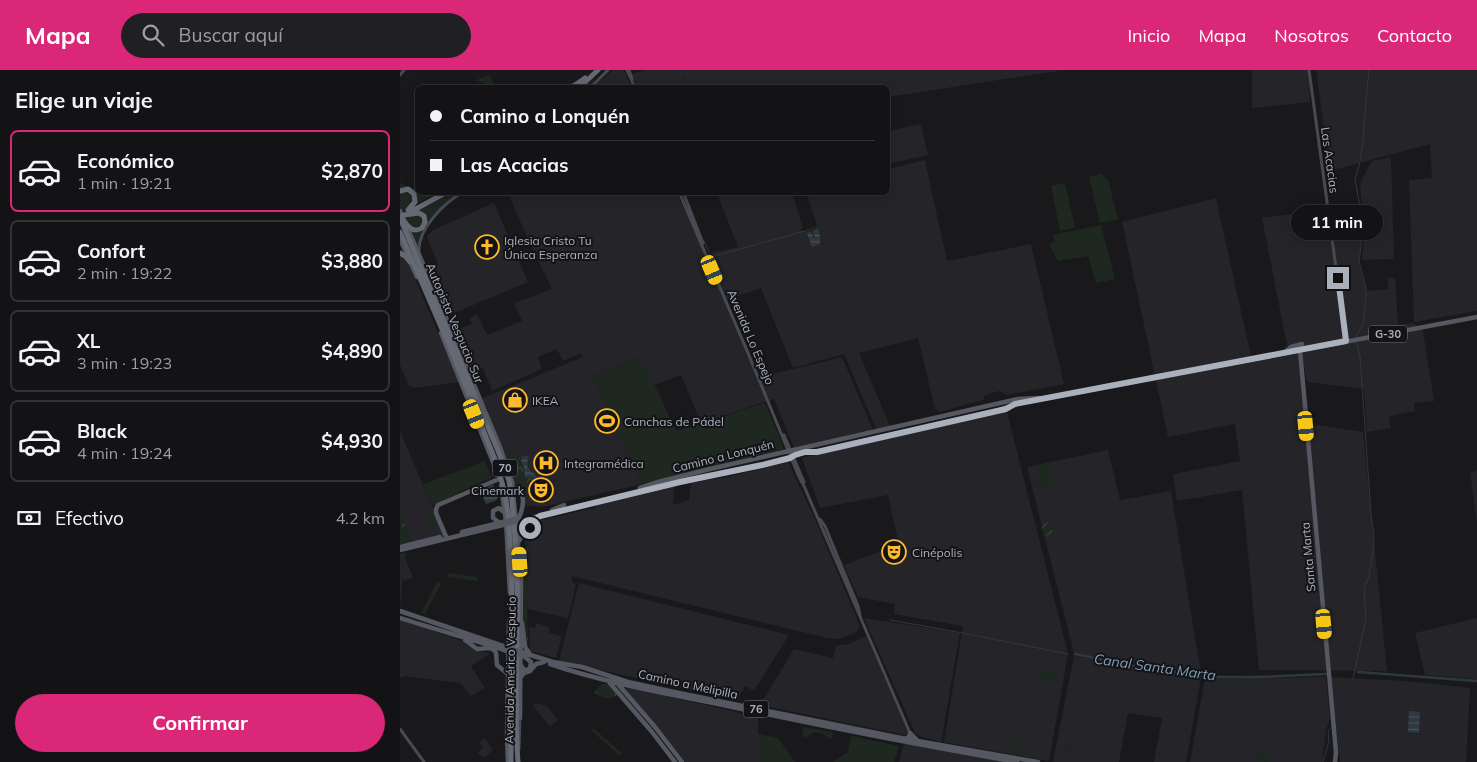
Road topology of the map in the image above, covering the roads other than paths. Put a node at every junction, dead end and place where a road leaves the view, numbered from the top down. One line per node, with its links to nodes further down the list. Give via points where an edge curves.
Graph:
1 (403, 70): 7 (main road)
2 (594, 70): 8 (highway)
3 (598, 70): 11 (highway)
4 (608, 70): 12 (main road)
5 (628, 70): 13 (main road)
6 (1308, 70): 29 (main road, Las Acacias)
7 (400, 74)
8 (587, 76): 9 (highway); 10 (highway)
9 (575, 85)
10 (577, 85)
11 (582, 85)
12 (593, 85)
13 (634, 85)
14 (400, 191): 19 (highway, via 408,189 415,196)
15 (436, 195): 19 (highway)
16 (443, 195): 19 (highway)
17 (458, 195): 23 (main road, via 444,205 426,229 420,242)
18 (682, 195): 42 (main road, Avenida Lo Espejo)
19 (403, 215): 23 (main road, Avenida Américo Vespucio); 25 (highway, Autopista Vespucio Sur / 70)
20 (400, 232): 33 (highway, Autopista Vespucio Sur / 70)
21 (400, 239): 24 (main road, Avenida Américo Vespucio)
22 (400, 253): 24 (highway)
23 (420, 256): 27 (main road, Avenida Américo Vespucio)
24 (410, 262): 28 (main road, Avenida Américo Vespucio)
25 (436, 301): 27 (highway); 37 (highway, Autopista Vespucio Sur / 70)
26 (1477, 317): 29 (main road, Camino a Lonquén / G-30)
27 (452, 332): 34 (main road, Avenida Américo Vespucio)
28 (441, 333): 33 (highway); 46 (main road, Avenida Américo Vespucio)
29 (1346, 341): 31 (main road, Camino a Lonquén / G-30)
30 (1302, 344): 32 (main road, via 1291,346)
31 (1300, 350): 32 (main road, Camino a Lonquén / G-30); 110 (main road, Santa Marta)
32 (1284, 353): 35 (main road, Camino a Lonquén / G-30)
33 (454, 357): 40 (highway, Autopista Vespucio Sur / 70)
34 (463, 358): 37 (highway); 49 (main road, Avenida Américo Vespucio, via 502,452)
35 (1223, 364): 36 (main road); 38 (main road, Camino a Lonquén / G-30)
36 (1231, 366)
37 (470, 384): 69 (highway, Autopista Vespucio Sur / 70, via 509,483)
38 (1052, 397): 39 (main road, Camino a Lonquén / G-30); 39 (main road, Camino a Lonquén / G-30, via 1021,398)
39 (996, 408): 41 (main road, Camino a Lonquén / G-30); 43 (main road, Camino a Lonquén / G-30)
40 (484, 432): 46 (highway); 66 (highway, Autopista Vespucio Sur / 70, via 504,487)
41 (820, 443): 42 (main road, Camino a Lonquén / G-30); 43 (main road, via 824,447)
42 (789, 451): 44 (main road, Camino a Lonquén / G-30); 45 (main road, Avenida Lo Espejo)
43 (821, 451): 45 (main road, Camino a Lonquén / G-30)
44 (760, 457): 47 (main road, via 758,462); 56 (main road, Camino a Lonquén / G-30)
45 (792, 457): 47 (main road, Camino a Lonquén / G-30); 94 (main road, Avenida Lo Espejo, via 824,525)
46 (492, 459): 48 (main road, Avenida Américo Vespucio)
47 (762, 465): 50 (main road, Camino a Lonquén / G-30)
48 (499, 480): 57 (main road, Avenida Américo Vespucio); 62 (main road, via 438,505 436,514)
49 (513, 489): 51 (main road); 53 (main road, Avenida Américo Vespucio)
50 (644, 490): 52 (main road); 59 (main road, Camino a Lonquén / G-30)
51 (519, 493): 53 (main road); 55 (main road, via 523,497)
52 (630, 496)
53 (514, 497): 60 (main road, Avenida Américo Vespucio)
54 (564, 505): 56 (main road)
55 (522, 510): 58 (main road); 60 (main road)
56 (552, 510): 58 (main road, Camino a Lonquén / G-30)
57 (505, 514): 61 (main road, via 499,508 492,513 494,519); 67 (main road, Avenida Américo Vespucio)
58 (529, 515): 60 (main road, Camino a Lonquén / G-30)
59 (540, 516): 60 (main road, Camino a Lonquén / G-30); 63 (main road, via 532,521)
60 (518, 521): 61 (main road, Camino a Lonquén, bridge); 63 (main road, Avenida Américo Vespucio)
61 (503, 523): 62 (main road, Camino a Lonquén)
62 (447, 538): 65 (main road, Camino a Lonquén)
63 (519, 542): 68 (main road, Avenida Américo Vespucio)
64 (413, 549): 65 (main road)
65 (400, 550)
66 (512, 551): 67 (highway); 104 (highway, Autopista Vespucio Sur / 70)
67 (509, 569): 74 (main road, Avenida Américo Vespucio)
68 (521, 570): 69 (highway); 71 (main road, Avenida Américo Vespucio)
69 (518, 593): 97 (highway, Autopista Vespucio Sur / 70)
70 (400, 611): 73 (main road, Camino a Melipilla)
71 (520, 614): 80 (main road, via 525,647); 83 (main road, Avenida Américo Vespucio)
72 (400, 618): 75 (main road, Camino a Melipilla)
73 (465, 633): 74 (main road, via 500,643); 76 (main road, Camino a Melipilla)
74 (509, 635): 81 (main road, Avenida Américo Vespucio)
75 (460, 637): 76 (main road, Camino a Melipilla); 77 (main road)
76 (478, 640): 77 (main road, via 474,645); 78 (main road, Camino a Melipilla)
77 (476, 648): 84 (main road, via 494,650 497,665)
78 (507, 650): 79 (main road, Camino a Melipilla, bridge); 81 (main road, via 500,652 498,661 504,666)
79 (523, 655): 80 (main road, Camino a Melipilla / 76); 82 (main road, Camino a Melipilla / 76); 83 (main road, via 531,662 530,668 523,669)
80 (533, 656): 85 (main road, Camino a Melipilla / 76)
81 (509, 661): 84 (main road, Avenida Américo Vespucio)
82 (544, 662): 86 (main road, via 536,664); 87 (main road, Camino a Melipilla / 76)
83 (520, 664): 86 (main road, Avenida Américo Vespucio)
84 (508, 675): 104 (main road, Avenida Américo Vespucio)
85 (609, 675): 88 (main road); 91 (main road, Camino a Melipilla / 76)
86 (519, 680): 92 (main road, Avenida Américo Vespucio)
87 (605, 680): 88 (main road, Camino a Melipilla / 76); 106 (main road)
88 (617, 682): 89 (main road, Camino a Melipilla / 76); 90 (main road)
89 (628, 685): 90 (main road); 91 (main road, Camino a Melipilla / 76)
90 (624, 691): 107 (main road)
91 (774, 714): 95 (main road, Camino a Melipilla / 76)
92 (520, 718): 97 (highway); 105 (main road, Avenida Américo Vespucio)
93 (400, 729): 103 (main road)
94 (909, 730): 96 (main road); 99 (main road); 100 (main road)
95 (887, 736): 96 (main road, Camino a Melipilla / 76); 98 (main road, Camino a Melipilla / 76)
96 (906, 739): 98 (main road); 99 (main road, Camino a Melipilla / 76)
97 (517, 741): 105 (highway, Autopista Vespucio Sur / 70)
98 (899, 741): 101 (main road, Camino a Melipilla / 76)
99 (920, 741): 100 (main road, Camino a Melipilla / 76); 101 (main road)
100 (928, 743): 102 (main road, Camino a Melipilla / 76)
101 (932, 747): 102 (main road, Camino a Melipilla / 76)
102 (1008, 758): 108 (main road, Camino a Melipilla / 76); 109 (main road, Camino a Melipilla / 76)
103 (424, 762)
104 (509, 762)
105 (519, 762)
106 (675, 762)
107 (682, 762)
108 (1017, 762)
109 (1038, 762)
110 (1336, 762)

